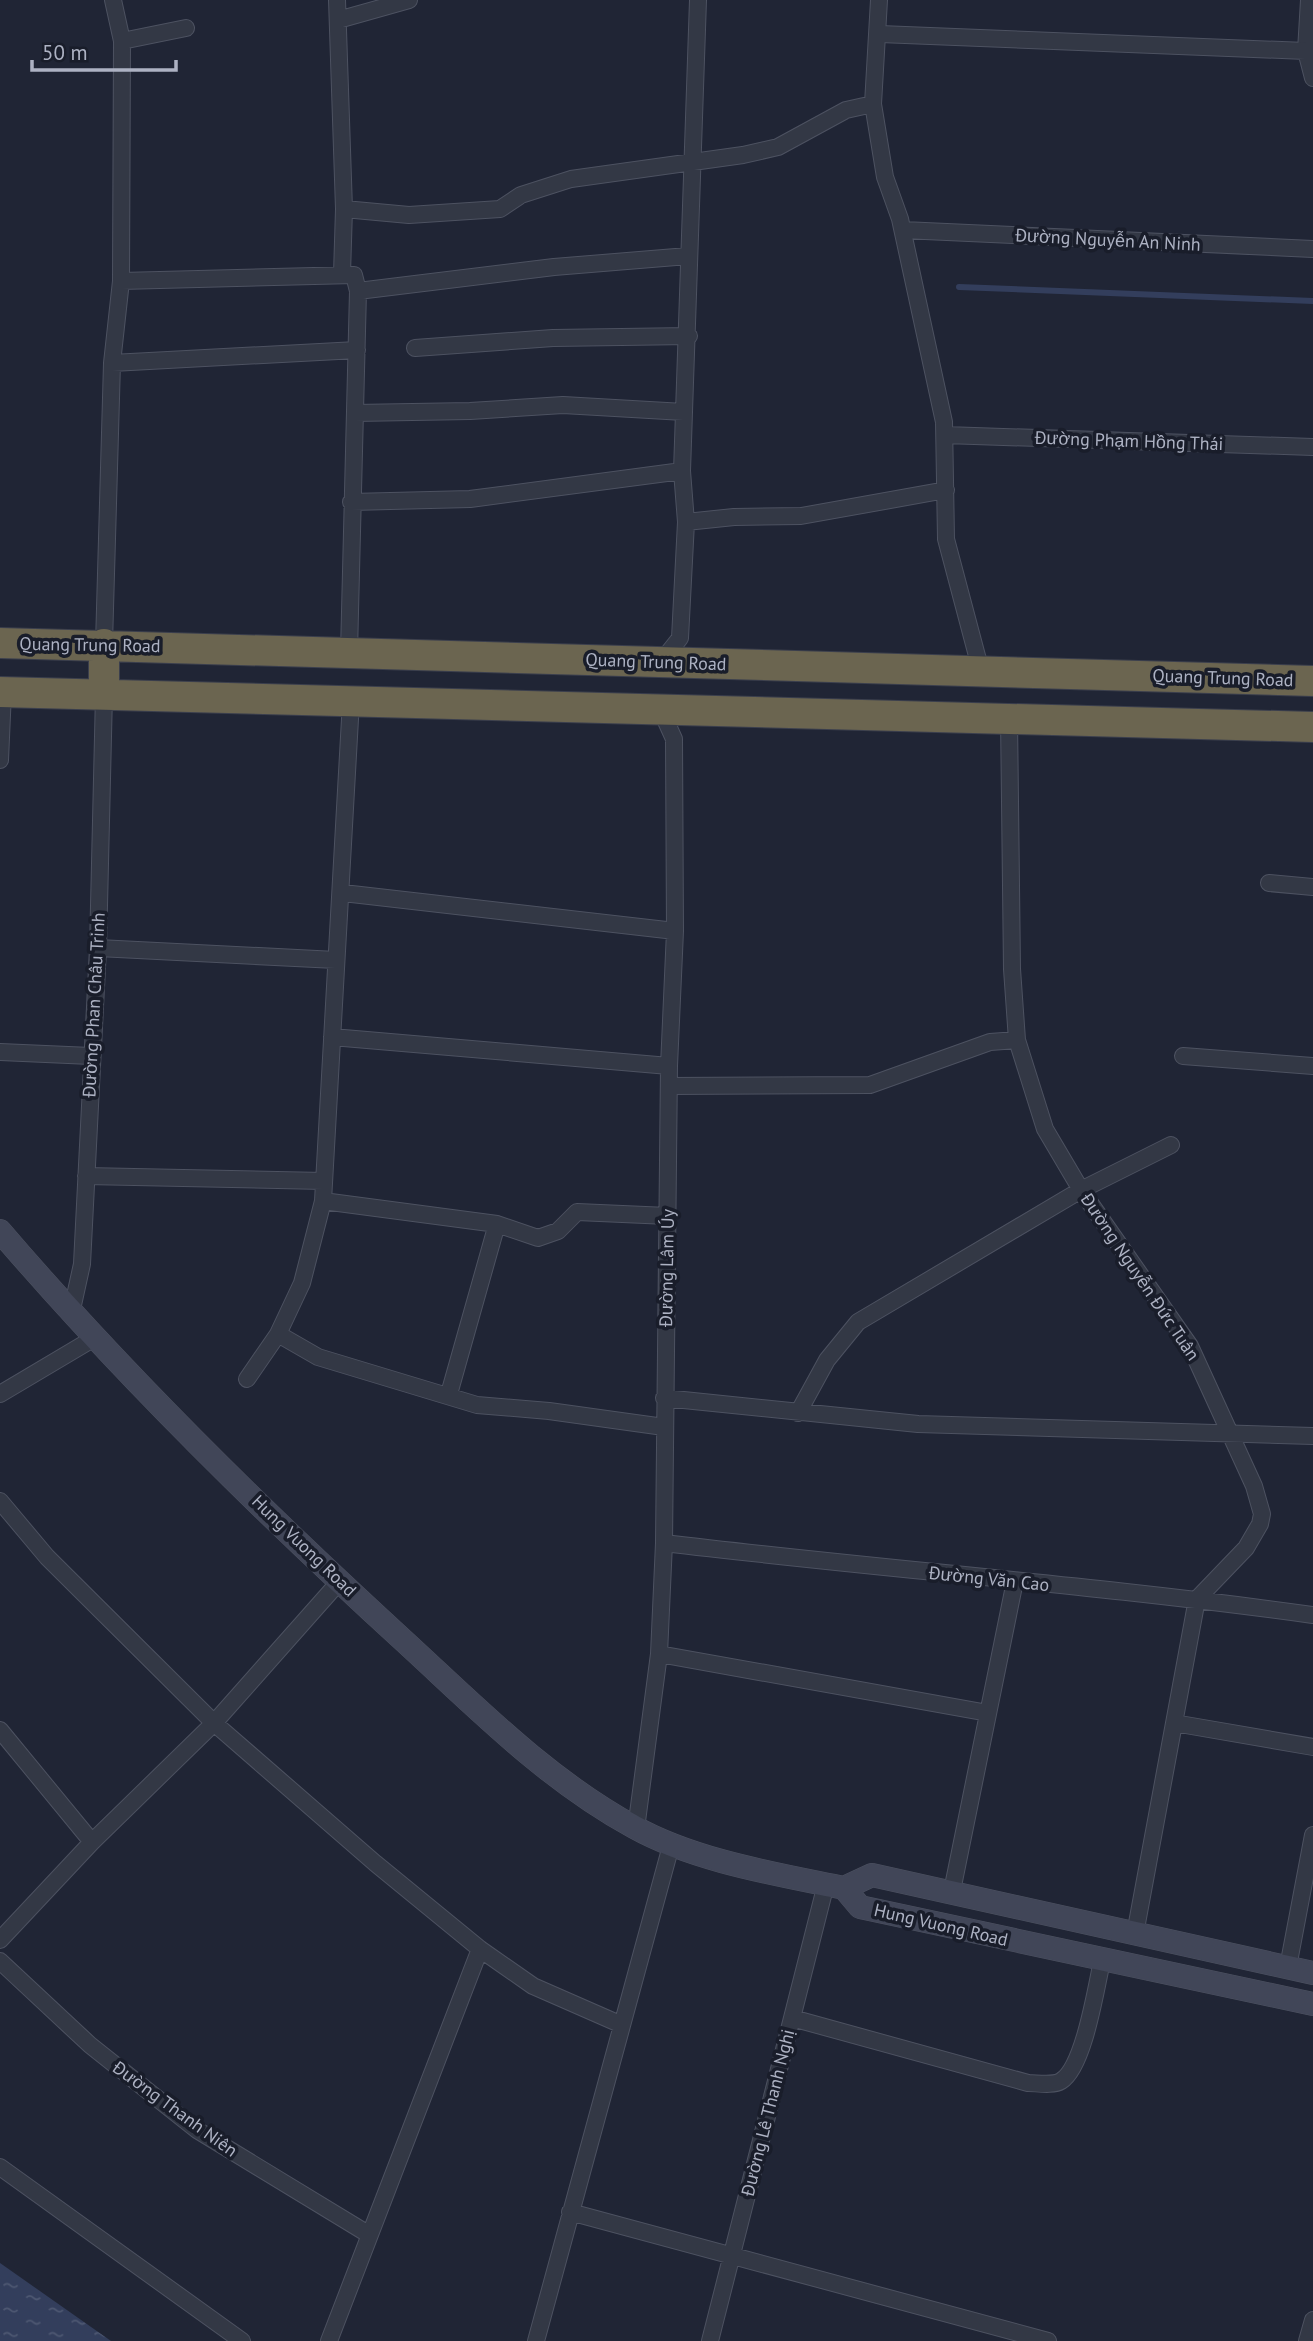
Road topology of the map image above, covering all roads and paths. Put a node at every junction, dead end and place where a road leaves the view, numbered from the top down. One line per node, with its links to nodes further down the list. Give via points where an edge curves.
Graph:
1 (113, 0): 10 (street)
2 (337, 0): 7 (street)
3 (409, 0): 7 (street)
4 (698, 0): 14 (street)
5 (879, 0): 9 (street)
6 (1309, 0): 11 (street)
7 (338, 20): 15 (street)
8 (187, 28): 10 (street)
9 (880, 34): 11 (street); 13 (street)
10 (121, 41): 20 (street)
11 (1306, 51): 12 (street)
12 (1313, 78)
13 (873, 104): 14 (street, via 846,110 778,147); 16 (street, via 885,177)
14 (691, 161): 15 (street, via 571,179 521,195 500,209 409,215); 18 (street)
15 (344, 209): 19 (street)
16 (903, 230): 17 (street, Đường Nguyễn An Ninh); 28 (street)
17 (1313, 249)
18 (688, 256): 21 (street); 22 (street)
19 (342, 274): 20 (street); 21 (street, via 354,275)
20 (121, 281): 25 (street)
21 (358, 291): 24 (street)
22 (689, 336): 23 (street, via 553,338); 26 (street)
23 (415, 348)
24 (357, 350): 25 (street); 27 (street)
25 (112, 363): 35 (street)
26 (684, 412): 27 (street, via 563,405); 30 (street)
27 (355, 413): 32 (street)
28 (945, 435): 29 (street, Đường Phạm Hồng Thái); 31 (street)
29 (1313, 447)
30 (682, 471): 32 (street, via 470,499); 33 (street)
31 (946, 490): 33 (street, via 802,516); 38 (street, via 947,539)
32 (351, 502): 36 (street)
33 (686, 522): 37 (street, via 680,638)
34 (0, 643): 35 (highway, Quang Trung Road)
35 (104, 644): 36 (highway, Quang Trung Road); 41 (highway)
36 (349, 652): 37 (highway, Quang Trung Road)
37 (662, 662): 38 (highway, Quang Trung Road); 43 (highway)
38 (981, 671): 39 (highway, Quang Trung Road)
39 (1313, 681)
40 (1, 692): 41 (highway); 46 (street)
41 (104, 694): 42 (highway); 51 (street, Đường Phan Châu Trinh)
42 (351, 701): 43 (highway); 49 (street)
43 (660, 709): 44 (highway); 50 (street, Đường Lâm Úy, via 674,738)
44 (1009, 718): 45 (highway); 54 (street, Đường Nguyễn Đức Tuân)
45 (1313, 727)
46 (0, 760)
47 (1269, 883): 48 (street)
48 (1313, 887)
49 (343, 893): 50 (street); 52 (street)
50 (675, 931): 58 (street, Đường Lâm Úy)
51 (98, 948): 52 (street); 56 (street, Đường Phan Châu Trinh)
52 (336, 960): 53 (street)
53 (332, 1037): 58 (street); 63 (street)
54 (1017, 1040): 60 (street, via 990,1042 870,1085); 64 (street, Đường Nguyễn Đức Tuân, via 1045,1129)
55 (0, 1052): 56 (street)
56 (91, 1056): 62 (street, Đường Phan Châu Trinh)
57 (1183, 1056): 59 (street)
58 (669, 1066): 60 (street, Đường Lâm Úy)
59 (1313, 1066)
60 (669, 1086): 66 (street, Đường Lâm Úy)
61 (1171, 1145): 64 (street)
62 (86, 1176): 63 (street); 69 (street, Đường Phan Châu Trinh, via 82,1264)
63 (324, 1181): 65 (street)
64 (1082, 1190): 76 (street, via 858,1322 827,1360); 78 (street, Đường Nguyễn Đức Tuân, via 1190,1346)
65 (323, 1201): 67 (street); 70 (street, via 302,1283)
66 (668, 1216): 67 (street, via 577,1212 558,1231 538,1238); 75 (street, Đường Lâm Úy)
67 (497, 1224): 74 (street)
68 (0, 1231): 69 (street, Hung Vuong Road)
69 (71, 1314): 71 (street, Hung Vuong Road)
70 (278, 1334): 72 (street); 74 (street, via 318,1357)
71 (96, 1337): 73 (street); 82 (street, Hung Vuong Road)
72 (247, 1379)
73 (0, 1394)
74 (449, 1394): 77 (street, via 477,1405)
75 (664, 1398): 76 (street); 77 (street, Đường Lâm Úy)
76 (798, 1413): 78 (street, via 918,1424)
77 (664, 1427): 81 (street, Đường Lâm Úy)
78 (1230, 1433): 79 (street); 84 (street, Đường Nguyễn Đức Tuân, via 1259,1501 1260,1524 1245,1548)
79 (1313, 1436)
80 (0, 1500): 88 (street, via 47,1557)
81 (664, 1543): 83 (street, Đường Văn Cao); 86 (street, Đường Lâm Úy)
82 (339, 1581): 88 (street); 92 (street, Hung Vuong Road, via 544,1769)
83 (1015, 1581): 84 (street, Đường Văn Cao); 87 (street)
84 (1197, 1599): 85 (street, Đường Văn Cao); 89 (street)
85 (1313, 1615)
86 (659, 1654): 87 (street); 92 (street, Đường Lâm Úy)
87 (988, 1713): 97 (street)
88 (214, 1723): 94 (street); 100 (street)
89 (1174, 1723): 91 (street); 98 (street)
90 (0, 1730): 94 (street)
91 (1313, 1747)
92 (636, 1829): 95 (street, Hung Vuong Road)
93 (1313, 1835): 104 (street)
94 (92, 1842): 99 (street)
95 (672, 1842): 96 (street, Hung Vuong Road, via 729,1864); 108 (street)
96 (835, 1886): 97 (street, Hung Vuong Road, via 872,1875); 102 (street, Hung Vuong Road, via 860,1907); 107 (street, Đường Lê Thanh Nghị)
97 (952, 1891): 98 (street, Hung Vuong Road)
98 (1135, 1934): 103 (street); 104 (street, Hung Vuong Road)
99 (0, 1940)
100 (480, 1949): 108 (street, via 533,1986); 111 (street)
101 (0, 1961): 111 (street, Đường Thanh Niên, via 99,2052 197,2130)
102 (1102, 1961): 103 (street, Hung Vuong Road); 107 (street, via 1077,2058 1066,2076 1053,2083 1028,2083)
103 (1127, 1966): 106 (street, Hung Vuong Road)
104 (1288, 1967): 105 (street, Hung Vuong Road)
105 (1313, 1973)
106 (1313, 2004)
107 (792, 2018): 112 (street, Đường Lê Thanh Nghị)
108 (622, 2025): 110 (street)
109 (0, 2167): 114 (street)
110 (570, 2212): 112 (street); 116 (street)
111 (368, 2234): 115 (street)
112 (732, 2256): 117 (street, Đường Lê Thanh Nghị); 118 (street)
113 (1313, 2320): 119 (street)
114 (242, 2341)
115 (329, 2341)
116 (536, 2341)
117 (710, 2341)
118 (1048, 2341)
119 (1307, 2341)

